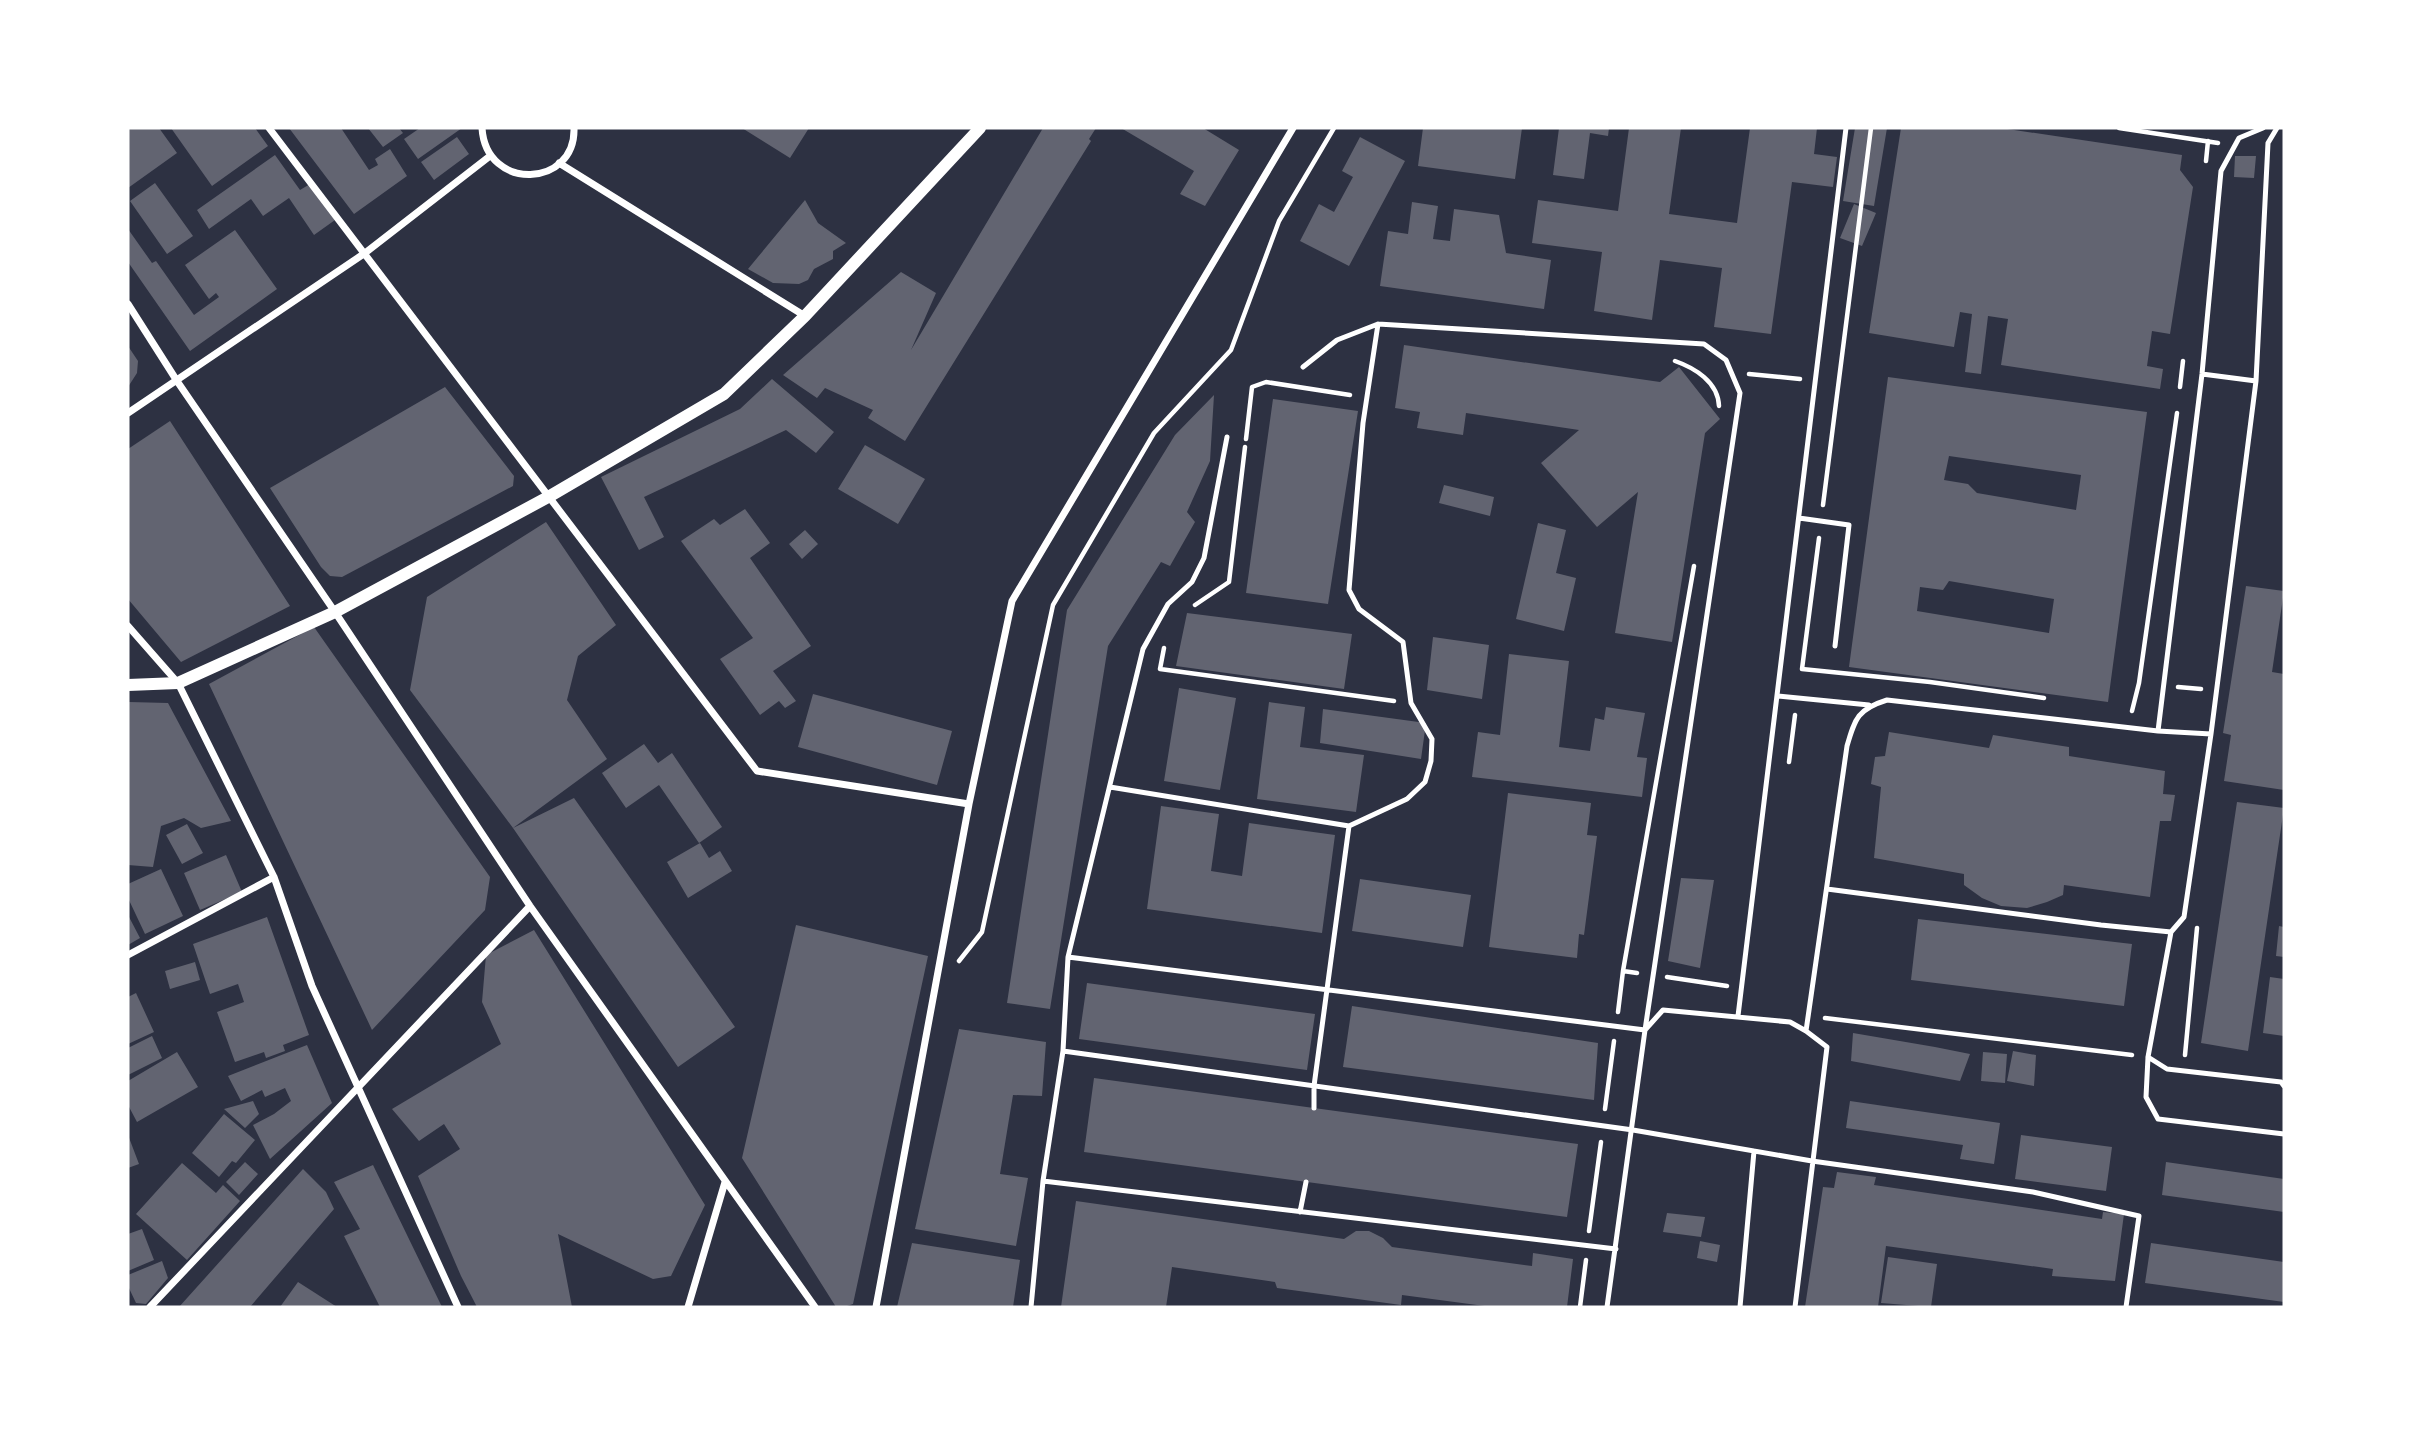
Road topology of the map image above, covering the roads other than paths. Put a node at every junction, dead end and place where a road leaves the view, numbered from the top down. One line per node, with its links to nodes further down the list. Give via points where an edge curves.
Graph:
1 (269, 128): 11 (street)
2 (482, 128): 9 (street)
3 (574, 128): 10 (street, via 569,151)
4 (980, 128): 13 (street)
5 (1293, 128): 33 (street, via 1012,601)
6 (1846, 128): 22 (lane)
7 (2263, 128): 16 (lane, via 2239,138 2221,171)
8 (2277, 128): 18 (lane, via 2268,142)
9 (490, 156): 10 (street, via 501,167 523,174 546,172); 11 (street)
10 (559, 163): 13 (street)
11 (365, 253): 17 (street); 21 (street)
12 (128, 304): 17 (street)
13 (805, 316): 21 (street, via 724,394)
14 (1378, 324): 15 (lane, via 1337,340); 34 (lane, via 1349,590 1359,609 1404,642 1411,703 1432,739 1431,761 1425,782 1407,799); 43 (lane, via 1704,344 1726,360 1740,393)
15 (1303, 367)
16 (2202, 374): 18 (lane); 30 (lane)
17 (177, 381): 19 (street); 23 (street)
18 (2256, 381): 31 (lane)
19 (128, 413)
20 (1227, 437): 32 (lane, via 1204,558 1192,582 1168,604 1143,649)
21 (550, 496): 23 (street); 33 (street, via 757,771)
22 (1799, 518): 25 (lane, via 1849,525); 28 (lane)
23 (335, 612): 26 (street); 37 (street)
24 (128, 626): 26 (street)
25 (1835, 646)
26 (178, 683): 27 (street); 35 (street)
27 (128, 685)
28 (1777, 696): 29 (lane); 42 (lane)
29 (1869, 705): 30 (lane, via 1887,700); 36 (lane, via 1854,722 1847,746)
30 (2158, 731): 31 (lane)
31 (2211, 734): 38 (lane, via 2184,917)
32 (1110, 787): 34 (lane); 40 (lane)
33 (969, 804): 64 (street)
34 (1349, 826): 41 (lane)
35 (274, 877): 39 (street); 49 (street, via 312,986)
36 (1827, 889): 38 (lane); 44 (lane)
37 (530, 906): 49 (street); 56 (street)
38 (2171, 932): 46 (lane)
39 (128, 956)
40 (1068, 957): 41 (lane); 45 (lane)
41 (1326, 990): 43 (lane); 47 (lane)
42 (1738, 1016): 43 (lane, via 1663,1010); 44 (lane, via 1790,1022)
43 (1645, 1030): 51 (lane)
44 (1807, 1031): 54 (lane, via 1828,1047)
45 (1063, 1051): 47 (lane); 55 (lane)
46 (2148, 1057): 48 (lane, via 2167,1069 2281,1082); 52 (lane, via 2146,1097 2158,1119)
47 (1314, 1086): 50 (lane); 51 (lane)
48 (2284, 1086)
49 (357, 1088): 60 (street); 61 (street)
50 (1314, 1108)
51 (1633, 1130): 53 (lane); 59 (lane)
52 (2284, 1134)
53 (1754, 1151): 54 (lane); 67 (lane)
54 (1812, 1161): 68 (lane); 69 (lane, via 2033,1192 2139,1216)
55 (1043, 1181): 58 (lane); 65 (lane)
56 (725, 1182): 62 (street); 63 (street)
57 (1306, 1182): 58 (lane)
58 (1300, 1212): 59 (lane)
59 (1616, 1250): 66 (lane)
60 (150, 1307)
61 (458, 1307)
62 (688, 1307)
63 (815, 1307)
64 (876, 1307)
65 (1031, 1307)
66 (1607, 1307)
67 (1740, 1307)
68 (1795, 1307)
69 (2126, 1307)

